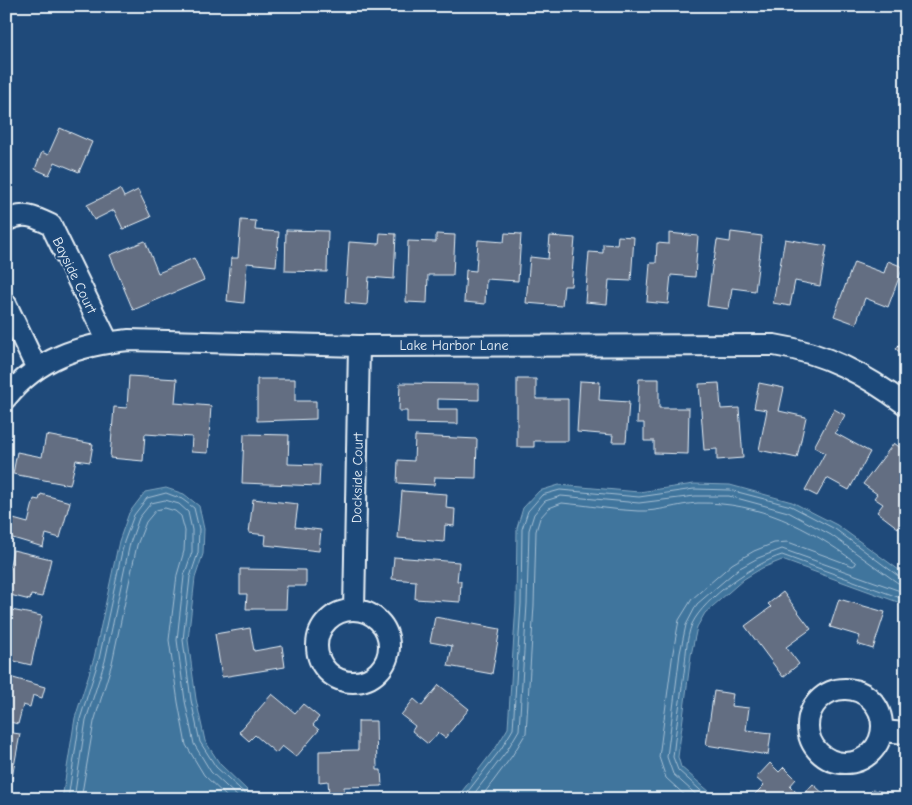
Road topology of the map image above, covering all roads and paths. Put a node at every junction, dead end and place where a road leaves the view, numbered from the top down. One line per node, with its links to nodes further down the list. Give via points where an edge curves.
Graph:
1 (6, 221): 3 (street, Bayside Court, via 14,216 30,215 51,224)
2 (6, 304): 5 (street)
3 (108, 342): 4 (street, Lake Harbor Lane); 5 (street, Lake Harbor Lane, via 73,350)
4 (359, 346): 7 (street, Lake Harbor Lane, via 774,345 800,349 830,360 885,389); 8 (street, Dockside Court)
5 (37, 369): 6 (street, Lake Harbor Lane)
6 (6, 398)
7 (906, 405)
8 (354, 610)
9 (882, 731): 10 (street)
10 (906, 733)

